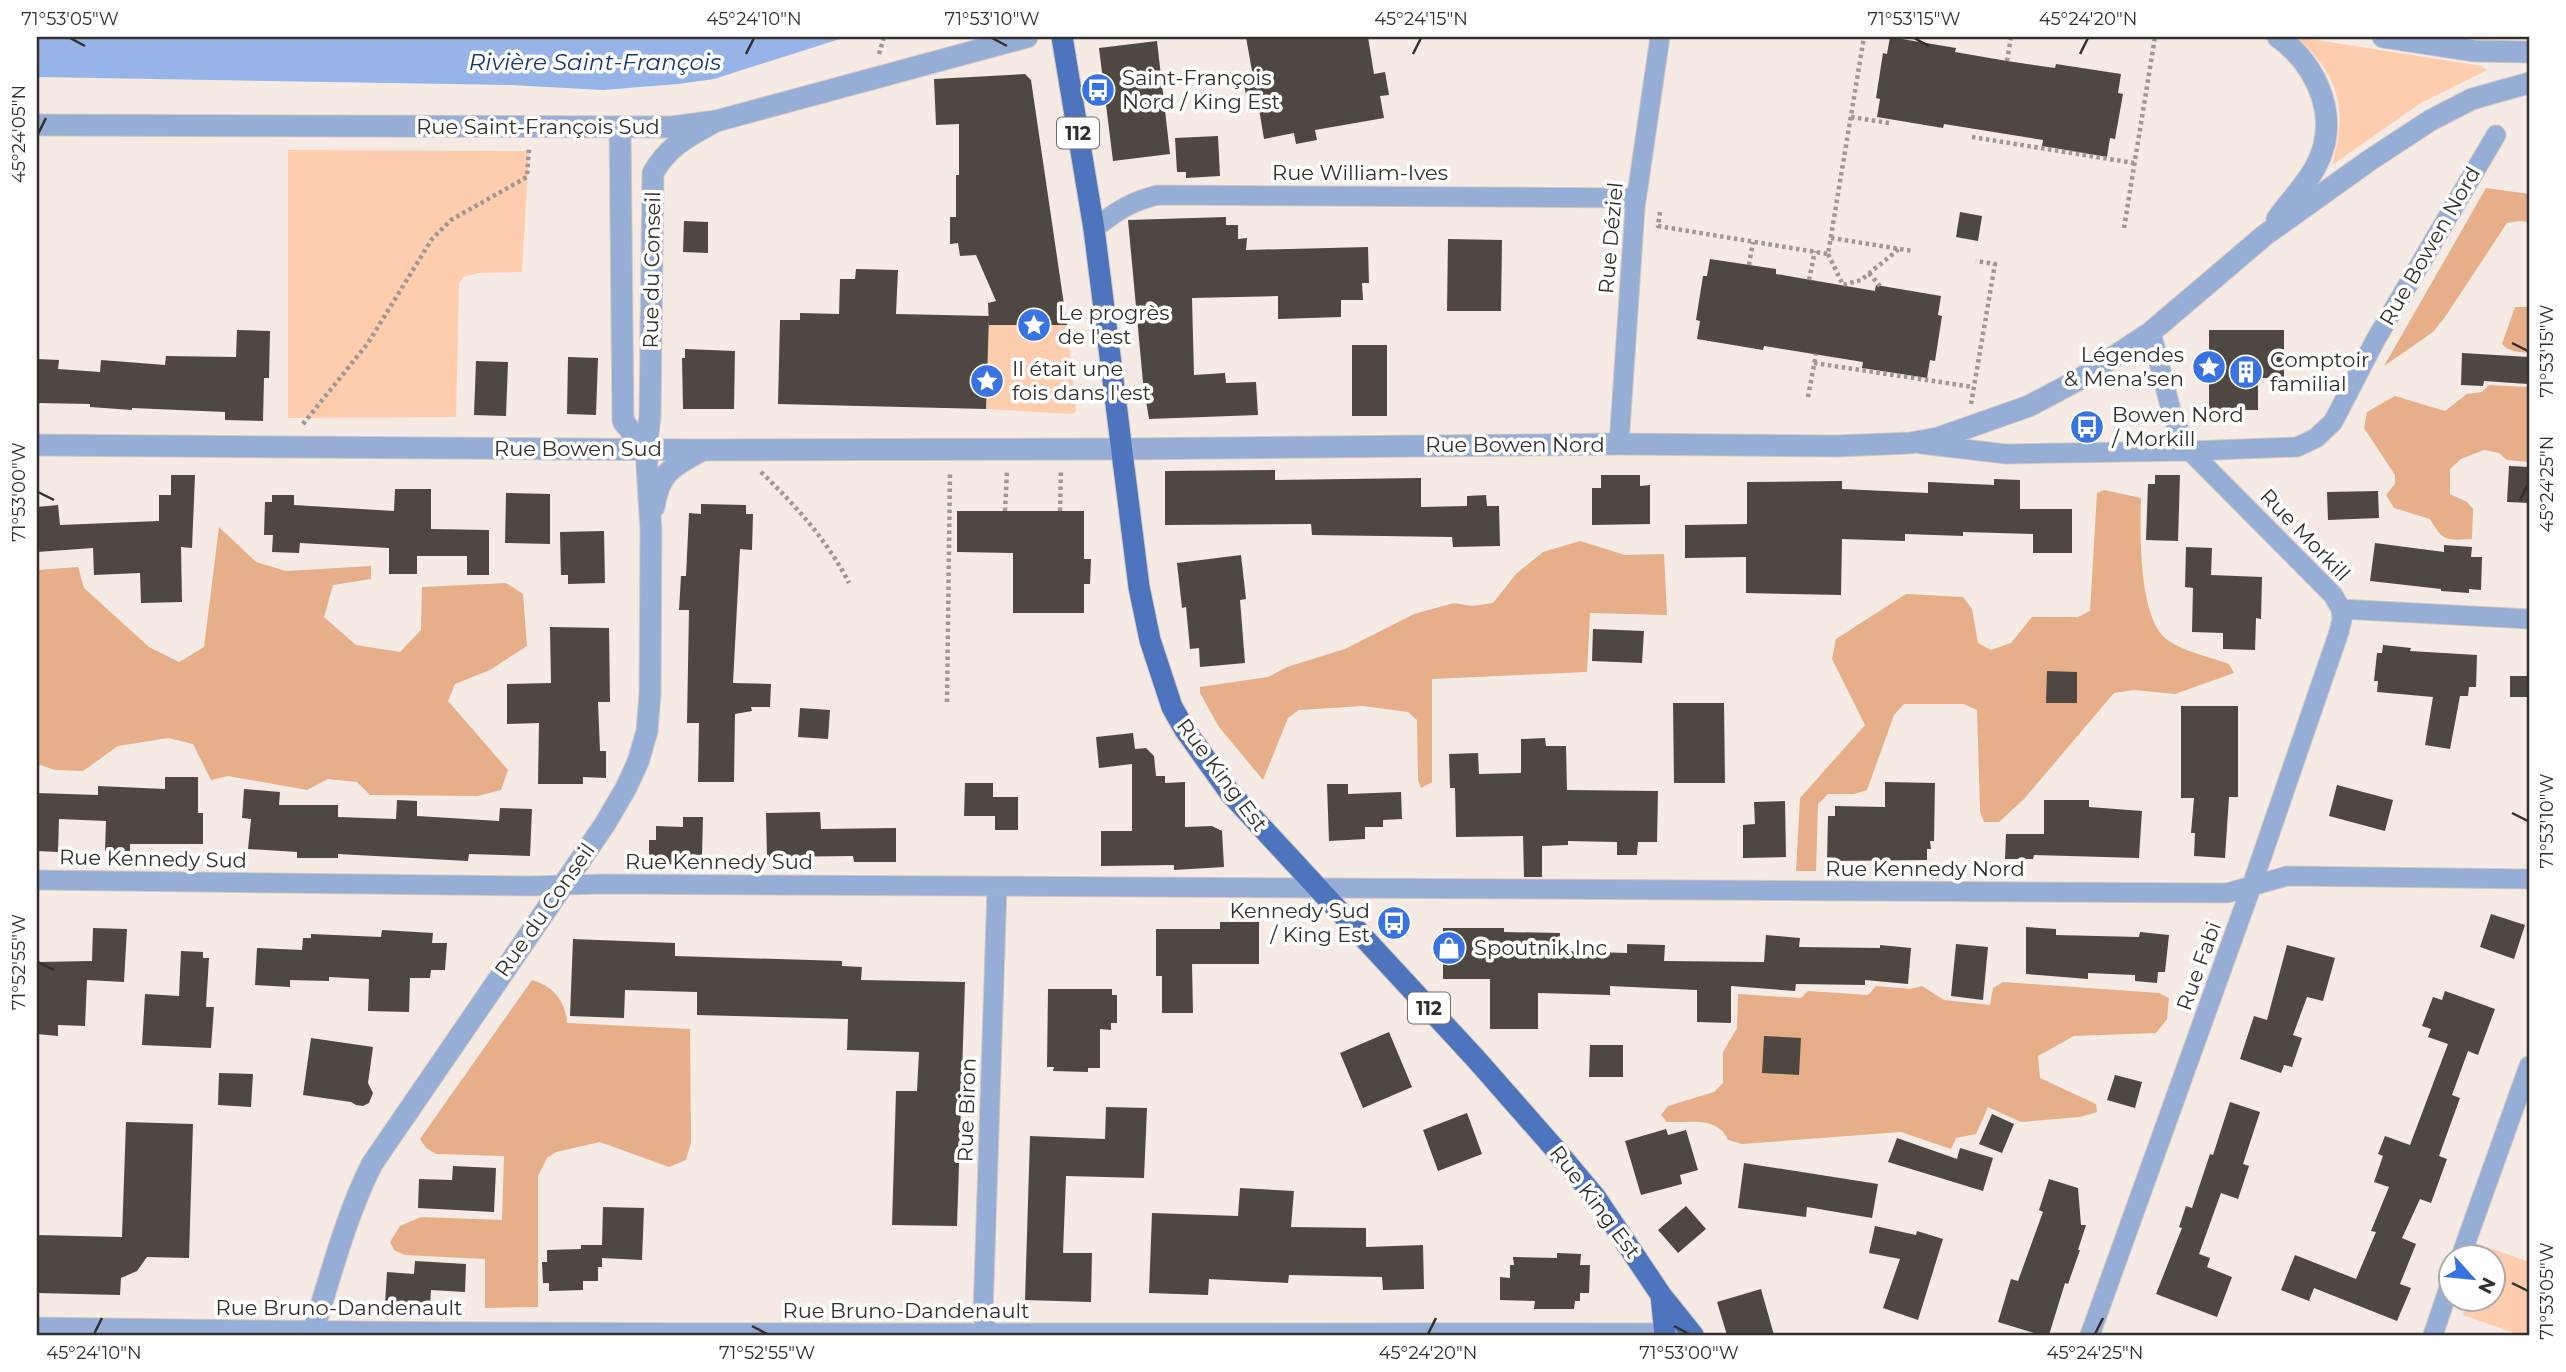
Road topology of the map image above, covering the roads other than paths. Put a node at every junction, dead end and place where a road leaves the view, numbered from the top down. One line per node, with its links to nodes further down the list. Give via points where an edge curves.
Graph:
1 (1027, 37): 8 (street, Rue Saint-François Sud)
2 (1062, 37): 13 (main road, Rue King Est / 112)
3 (1660, 37): 12 (street, Rue Déziel)
4 (2278, 37): 14 (street, via 2304,60 2316,79 2327,120 2316,166)
5 (2383, 37): 6 (street, via 2474,51)
6 (2529, 52)
7 (2529, 83): 14 (street, Rue Bowen Nord, via 2472,99 2431,120)
8 (716, 121): 10 (street, Rue Saint-François Sud); 20 (street, Rue du Conseil, via 676,145 653,173)
9 (37, 125): 10 (street, Rue Saint-François Sud)
10 (620, 128): 20 (street, Rue du Conseil, via 623,421)
11 (2496, 135): 22 (street, Rue Bowen Nord, via 2376,339 2333,422 2297,447)
12 (1636, 198): 13 (street, Rue William-Ives, via 1158,195 1122,206); 17 (street, Rue Déziel)
13 (1094, 229): 19 (main road, Rue King Est / 112)
14 (2265, 235): 15 (street, Rue Bowen Nord)
15 (2151, 332): 16 (street, Rue Bowen Nord, via 2029,407); 22 (street, Rue Morkill, via 2173,418)
16 (1910, 443): 17 (street, Rue Bowen Nord); 22 (street, Rue Bowen Nord, via 2006,454)
17 (1619, 444): 19 (street, Rue Bowen Nord)
18 (37, 445): 20 (street, Rue Bowen Sud)
19 (1120, 449): 21 (street, Rue Bowen Sud); 31 (main road, Rue King Est / 112, via 1139,587 1150,640 1172,706 1230,793)
20 (646, 450): 21 (street, Rue Bowen Sud); 23 (street, Rue du Conseil)
21 (702, 450): 23 (street, via 673,466 657,489)
22 (2190, 452): 24 (street, Rue Morkill, via 2333,595)
23 (651, 530): 28 (street, Rue du Conseil, via 646,731 626,788)
24 (2341, 609): 25 (street, Rue Morkill); 29 (street, Rue Fabi, via 2339,632)
25 (2529, 619)
26 (2529, 879): 29 (street, Rue Kennedy Nord, via 2287,876)
27 (37, 880): 28 (street, Rue Kennedy Sud)
28 (562, 885): 30 (street, Rue Kennedy Sud); 37 (street, Rue du Conseil, via 372,1164)
29 (2252, 885): 31 (street, Rue Kennedy Nord, via 2227,893); 41 (street, Rue Fabi)
30 (997, 887): 31 (street, Rue Kennedy Sud); 40 (street, Rue Biron, via 983,1314)
31 (1318, 888): 34 (main road, Rue King Est / 112, via 1555,1149 1618,1228)
32 (2529, 1066): 33 (street)
33 (2466, 1242)
34 (1661, 1295): 38 (main road, Rue King Est / 112); 39 (main road, Rue King Est / 112)
35 (2441, 1312): 42 (street)
36 (37, 1327): 37 (street, Rue Bruno-Dandenault)
37 (313, 1333): 40 (street, Rue Bruno-Dandenault)
38 (1665, 1334): 39 (street, Rue Bruno-Dandenault); 40 (street, Rue Bruno-Dandenault)
39 (1692, 1334)
40 (987, 1335)
41 (2090, 1335)
42 (2432, 1335)

